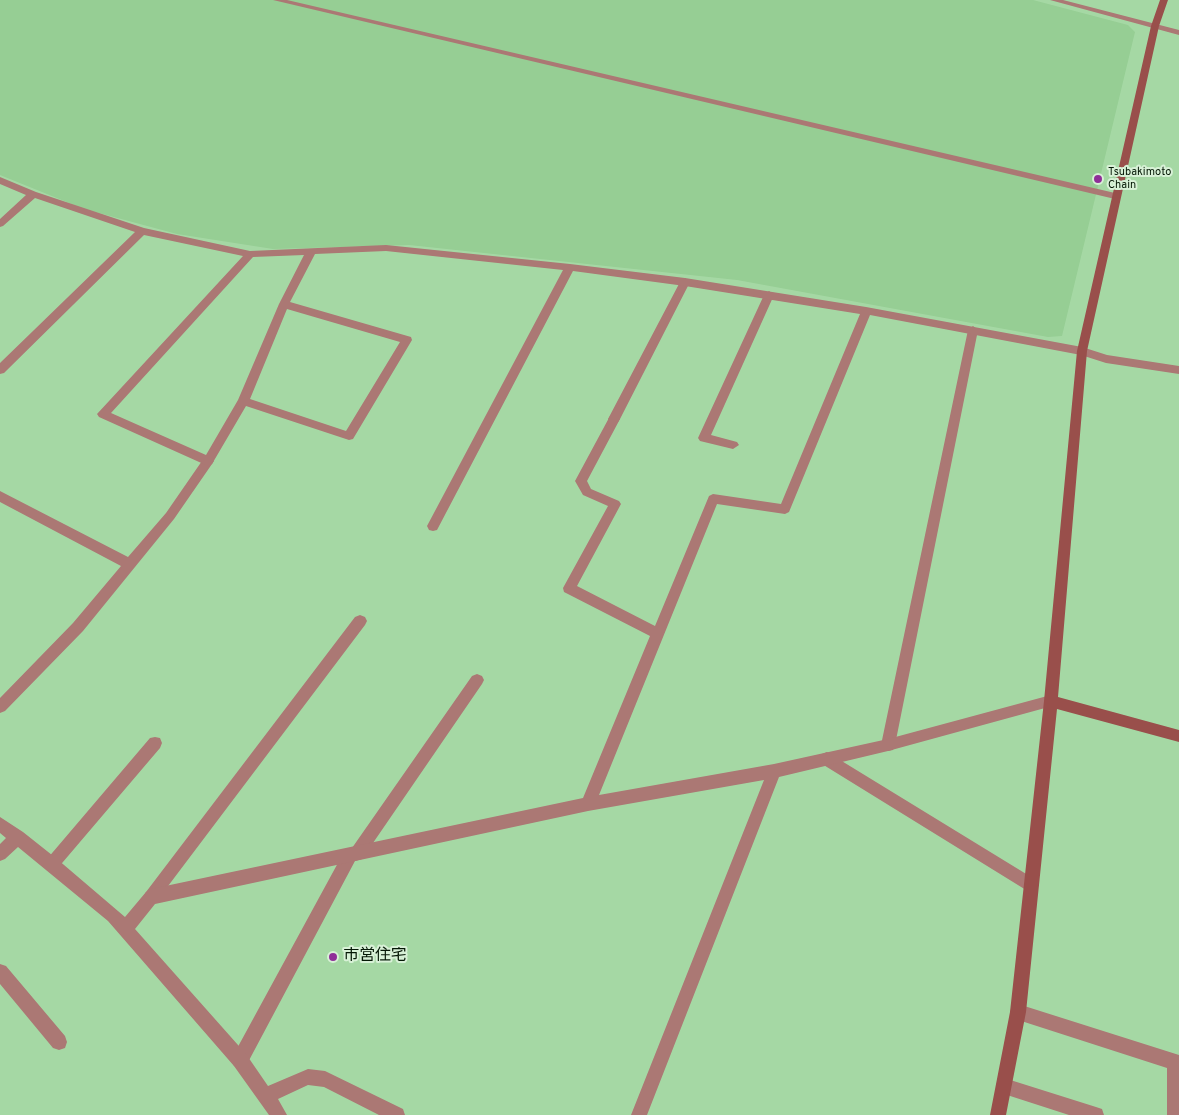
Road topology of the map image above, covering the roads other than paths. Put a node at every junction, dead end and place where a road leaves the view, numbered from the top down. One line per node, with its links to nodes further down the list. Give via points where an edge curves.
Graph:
1 (277, 0): 8 (street)
2 (1054, 0): 4 (street)
3 (1164, 0): 4 (street)
4 (1154, 26): 5 (street); 8 (street)
5 (1179, 33)
6 (0, 180): 7 (street)
7 (33, 194): 9 (street); 10 (street)
8 (1115, 196): 19 (street)
9 (0, 224)
10 (142, 231): 12 (street); 20 (street)
11 (311, 252): 12 (street); 13 (street, via 386,248); 16 (street)
12 (250, 254): 24 (street, via 103,414)
13 (570, 267): 14 (street); 26 (street)
14 (685, 282): 15 (street); 29 (street, via 581,481 587,492 615,504 569,588)
15 (769, 295): 17 (street); 23 (street, via 704,438)
16 (284, 304): 22 (street); 22 (street, via 407,340 349,436)
17 (866, 311): 18 (street); 29 (street, via 785,508 713,499)
18 (973, 330): 19 (street); 35 (street)
19 (1082, 351): 21 (street, via 1106,359); 31 (street)
20 (0, 370)
21 (1179, 370)
22 (243, 401): 24 (street)
23 (733, 445)
24 (208, 461): 27 (street, via 170,516)
25 (0, 496): 27 (street)
26 (433, 526)
27 (130, 564): 32 (street, via 78,627)
28 (360, 621): 45 (street)
29 (658, 634): 38 (street)
30 (477, 680): 42 (street)
31 (1051, 701): 33 (street); 35 (street); 44 (street)
32 (0, 707)
33 (1179, 736)
34 (155, 743): 43 (street)
35 (888, 745): 36 (street)
36 (827, 759): 37 (street); 44 (street)
37 (774, 771): 38 (street); 55 (street)
38 (588, 804): 42 (street)
39 (0, 824): 40 (street)
40 (18, 837): 41 (street); 43 (street)
41 (0, 854)
42 (353, 855): 45 (street); 50 (street)
43 (52, 864): 46 (street)
44 (1031, 885): 48 (street)
45 (151, 897): 46 (street)
46 (125, 929): 50 (street)
47 (0, 972): 49 (street)
48 (1018, 1012): 51 (street); 58 (street, via 1175,1062)
49 (59, 1042)
50 (240, 1060): 52 (street)
51 (1004, 1086): 56 (street); 57 (street)
52 (266, 1095): 53 (street); 54 (street, via 308,1077 325,1079)
53 (279, 1115)
54 (397, 1115)
55 (639, 1115)
56 (998, 1115)
57 (1096, 1115)
58 (1175, 1115)

